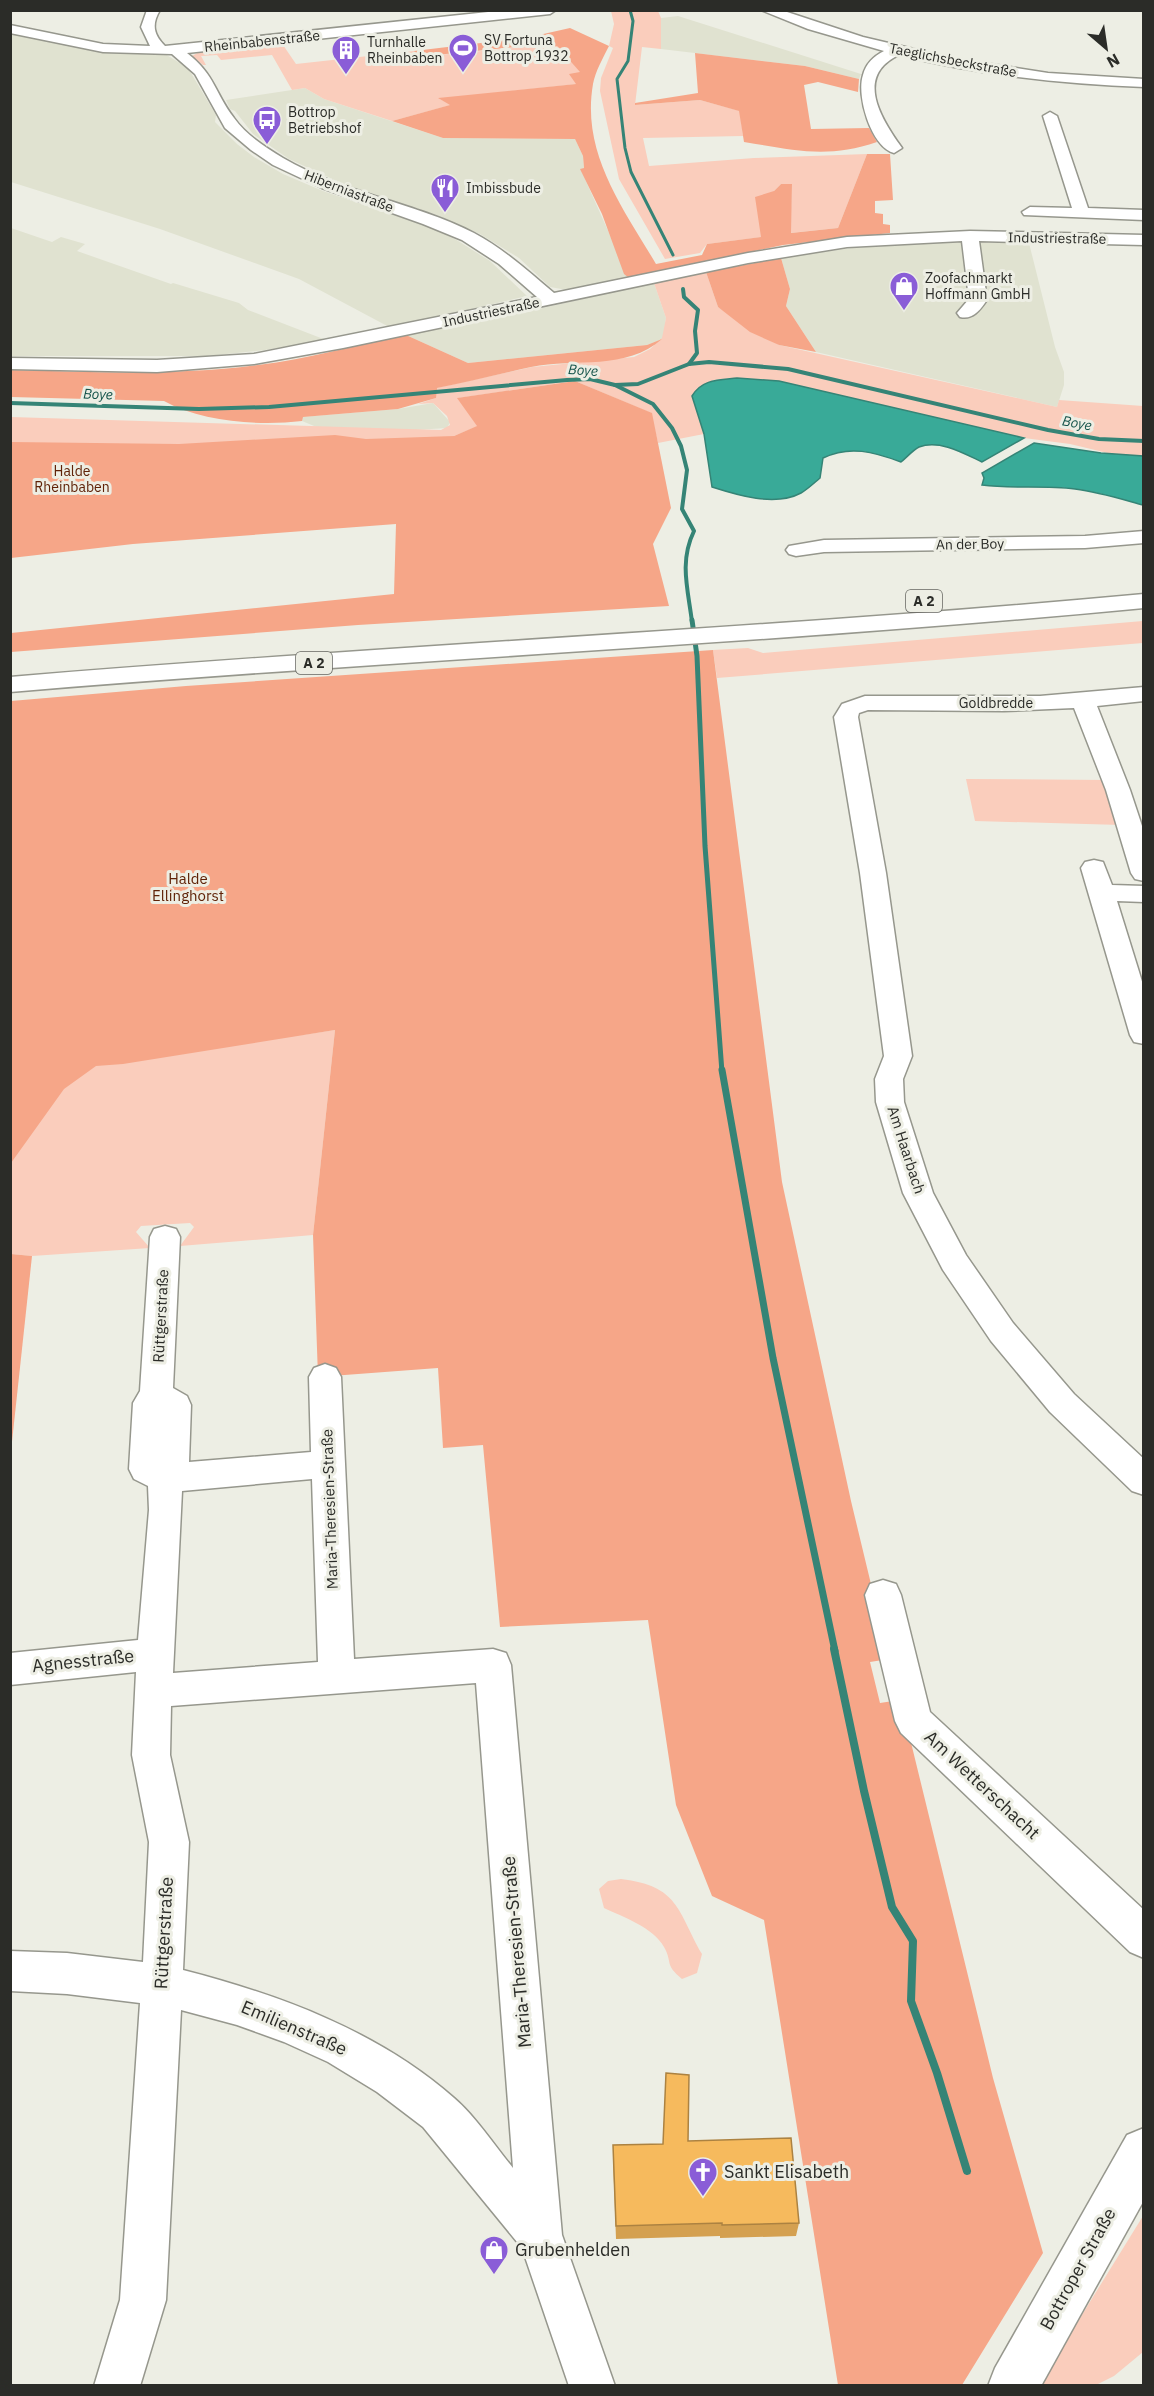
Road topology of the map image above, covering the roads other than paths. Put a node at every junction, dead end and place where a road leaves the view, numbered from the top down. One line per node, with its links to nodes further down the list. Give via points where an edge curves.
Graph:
1 (154, 10): 7 (street, via 148,18)
2 (395, 10): 5 (street)
3 (550, 10): 5 (street, Rheinbabenstraße)
4 (767, 10): 10 (street, Taeglichsbeckstraße)
5 (407, 26): 9 (street, Rheinbabenstraße)
6 (10, 29): 8 (street, Rheinbabenstraße)
7 (147, 30): 8 (street, via 134,33); 9 (street, Hiberniastraße, via 153,42)
8 (120, 50): 9 (street, Rheinbabenstraße)
9 (169, 50): 19 (street, Hiberniastraße, via 201,73 224,115 256,148 323,183 470,237)
10 (896, 51): 11 (street, Taeglichsbeckstraße, via 1013,73); 13 (street, via 876,62 869,79 870,108 885,139)
11 (1143, 83)
12 (1050, 116): 15 (street)
13 (894, 148)
14 (1030, 212): 15 (street)
15 (1085, 213): 16 (street)
16 (1143, 215)
17 (970, 236): 18 (street, Industriestraße); 19 (street, Industriestraße, via 889,239 800,249); 20 (street, via 978,300)
18 (1143, 240)
19 (550, 299): 21 (street, Industriestraße, via 246,360 183,365)
20 (966, 314)
21 (10, 363)
22 (1143, 537): 23 (street, An der Boy)
23 (796, 550)
24 (1143, 581): 26 (main road, A 2)
25 (1143, 601): 26 (main road, A 2, via 969,618)
26 (707, 627): 27 (main road, A 2)
27 (615, 633): 28 (main road, A 2); 29 (main road, A 2)
28 (10, 664)
29 (10, 685)
30 (1143, 694): 31 (street, Goldbredde)
31 (1083, 700): 32 (street, Goldbredde, via 865,703); 34 (street, via 1118,790)
32 (850, 709): 42 (street, Am Haarbach, via 846,717 873,873 898,1056 889,1079 890,1102 918,1193 954,1262 1002,1332 1062,1403)
33 (1094, 868): 36 (street)
34 (1143, 873)
35 (1143, 894): 36 (street)
36 (1103, 895): 37 (street)
37 (1143, 1035)
38 (165, 1237): 41 (street, Rüttgerstraße, via 156,1394 175,1405 172,1470)
39 (325, 1377): 40 (street, Maria-Theresien-Straße)
40 (328, 1464): 41 (street); 46 (street, Maria-Theresien-Straße)
41 (165, 1478): 45 (street, Rüttgerstraße)
42 (1143, 1481)
43 (883, 1595): 47 (street, Am Wetterschacht, via 914,1721)
44 (10, 1669): 45 (street, Agnesstraße)
45 (155, 1673): 46 (street, Maria-Theresien-Straße); 49 (street, Rüttgerstraße, via 151,1755 169,1842)
46 (337, 1678): 51 (street, Maria-Theresien-Straße, via 493,1665)
47 (1143, 1938)
48 (10, 1971): 49 (street, Emilienstraße, via 68,1972)
49 (162, 1985): 51 (street, Emilienstraße, via 247,2007 335,2042 388,2073 440,2114); 52 (street, Rüttgerstraße, via 143,2300)
50 (1143, 2152): 54 (main road, Bottroper Straße)
51 (540, 2235): 53 (street, Maria-Theresien-Straße)
52 (117, 2385)
53 (592, 2385)
54 (1013, 2385)

